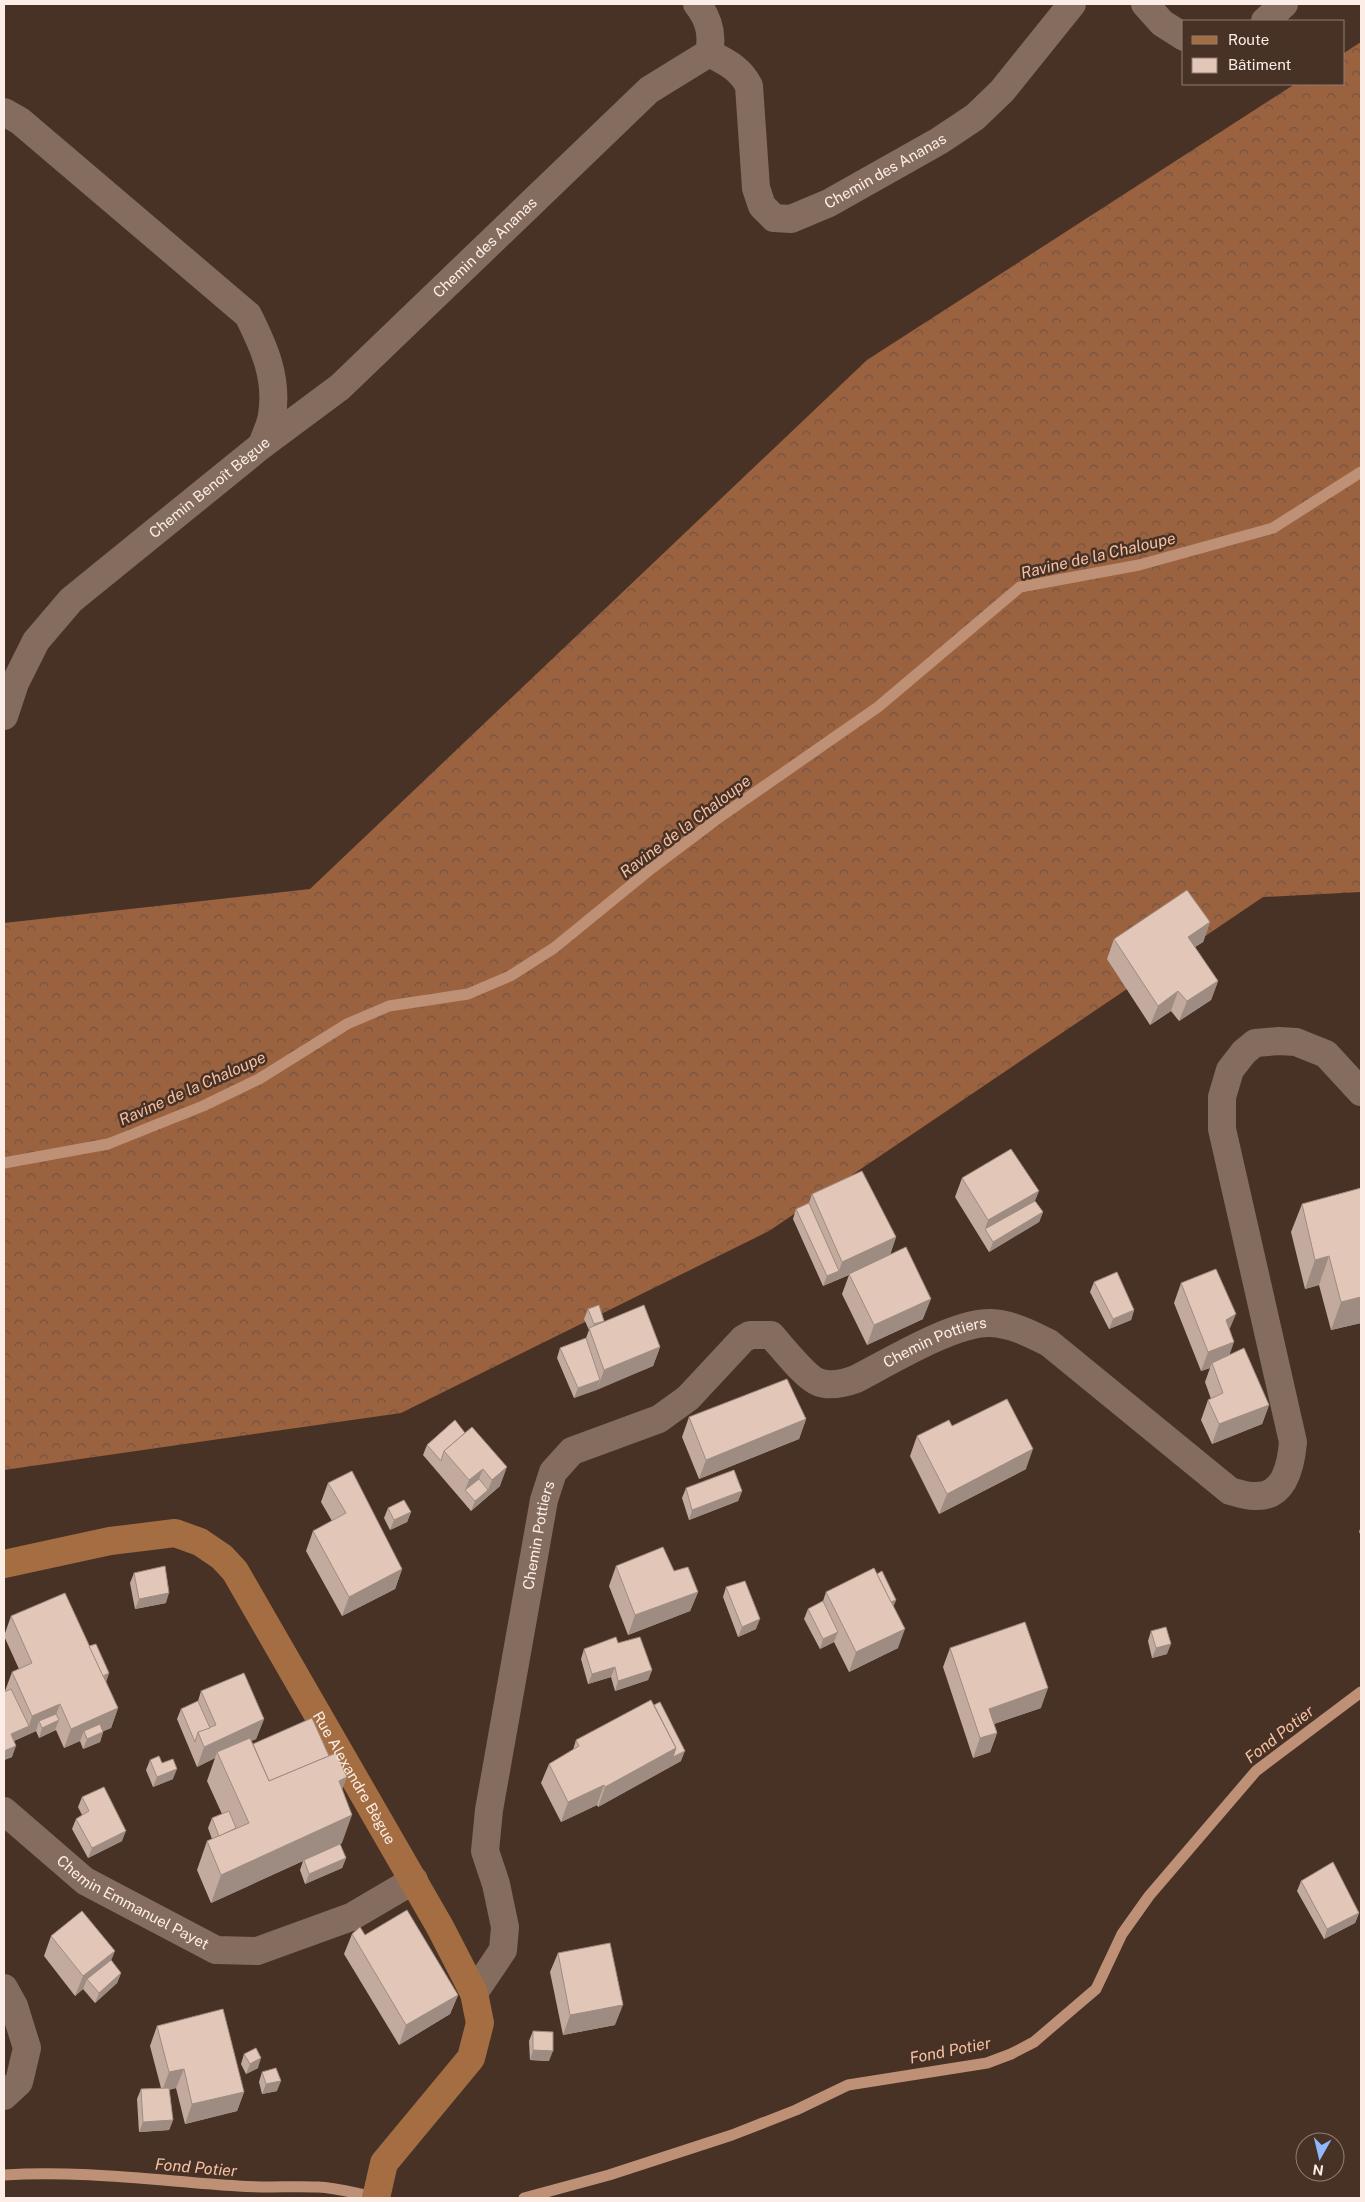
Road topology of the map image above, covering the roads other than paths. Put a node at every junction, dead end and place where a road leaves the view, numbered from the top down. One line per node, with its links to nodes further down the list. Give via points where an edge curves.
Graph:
1 (697, 4): 7 (street, via 710,27 712,41)
2 (1072, 4): 7 (street, Chemin des Ananas, via 1002,91 975,117 829,203 791,219 774,218 762,206 756,188 749,86 744,75 733,65)
3 (1145, 4): 6 (street, via 1162,23)
4 (1284, 4): 5 (street)
5 (1266, 20)
6 (1182, 37)
7 (709, 53): 9 (street, Chemin des Ananas, via 649,90 340,387)
8 (4, 112): 9 (street, Chemin Benoît Bègue, via 20,121 248,315 265,350 274,385 272,416)
9 (262, 445): 10 (street, Chemin Benoît Bègue, via 71,600 36,641 15,683)
10 (4, 716)
11 (1361, 1092): 16 (street, Chemin Pottiers, via 1326,1054 1296,1042 1278,1041 1255,1043 1244,1052 1230,1070 1222,1097 1222,1129 1293,1442 1290,1468 1281,1484 1269,1493 1255,1497 1230,1491 1049,1343 1020,1328 990,1322 959,1327 856,1379 830,1384 810,1377 771,1335 750,1335 688,1398 659,1419 572,1452 553,1472 544,1500 489,1810 485,1851 506,1928 504,1950)
12 (4, 1564): 14 (main road, Rue Alexandre Bègue, via 110,1541 175,1532 222,1556 235,1570)
13 (4, 1811): 14 (street, Chemin Emmanuel Payet, via 85,1881 216,1950 257,1951 351,1917)
14 (414, 1880): 16 (main road, Rue Alexandre Bègue)
15 (4, 1988): 17 (street, via 14,2006 26,2048 19,2082)
16 (474, 1993): 18 (main road, Rue Alexandre Bègue, via 480,2023 471,2058 384,2163)
17 (4, 2096)
18 (376, 2198)

